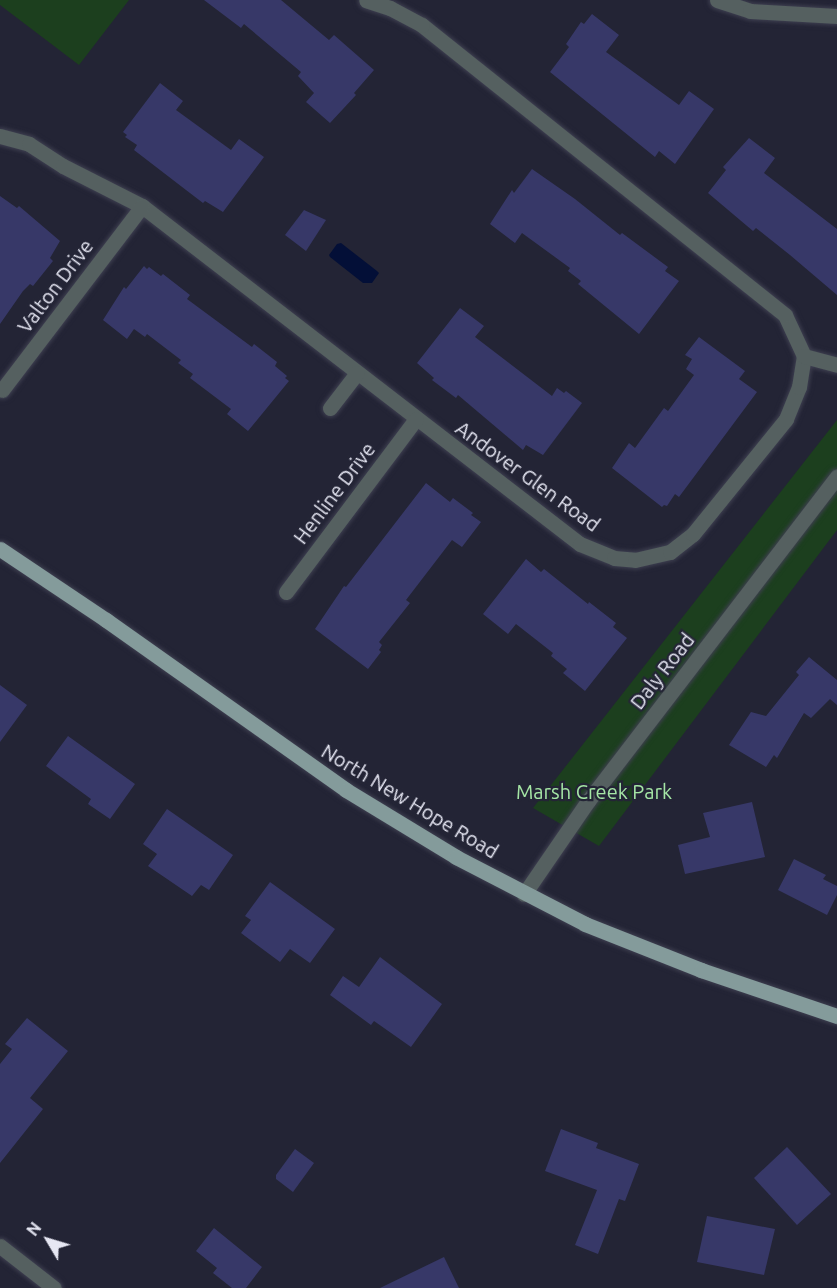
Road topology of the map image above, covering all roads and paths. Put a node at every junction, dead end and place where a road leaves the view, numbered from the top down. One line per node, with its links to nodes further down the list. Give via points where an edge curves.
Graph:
1 (366, 0): 6 (street, via 422,24 785,315)
2 (717, 0): 3 (street, via 750,10)
3 (837, 16)
4 (0, 136): 5 (street, Andover Glen Road, via 29,144)
5 (142, 206): 8 (street, Andover Glen Road); 9 (street, Valton Drive)
6 (804, 356): 7 (street); 11 (street, Andover Glen Road, via 799,387 786,419 693,534 670,552 635,560 614,558 580,544)
7 (837, 365)
8 (357, 373): 10 (street); 11 (street, Andover Glen Road)
9 (2, 390)
10 (330, 408)
11 (416, 419): 14 (street, Henline Drive)
12 (837, 476): 15 (street, Daly Road, via 588,801)
13 (0, 549): 15 (main road, North New Hope Road, via 346,790)
14 (286, 592)
15 (524, 894): 16 (main road, North New Hope Road, via 646,949)
16 (837, 1016)
17 (0, 1246): 18 (street)
18 (54, 1288)

